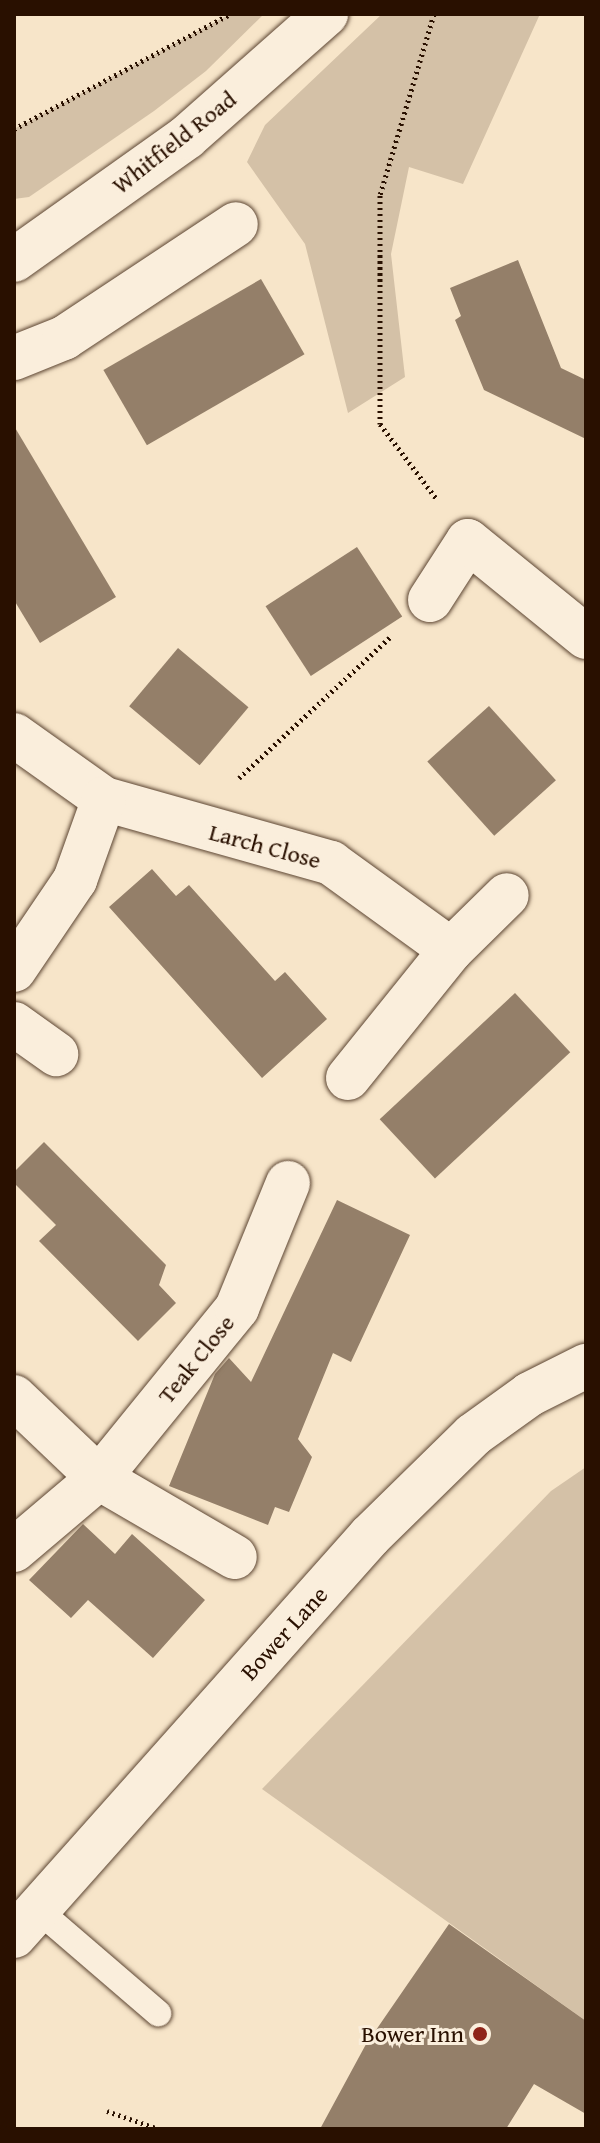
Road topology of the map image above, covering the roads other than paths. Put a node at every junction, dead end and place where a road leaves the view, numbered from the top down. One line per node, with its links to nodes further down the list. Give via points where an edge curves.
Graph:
1 (326, 14): 3 (street, Whitfield Road, via 187,137)
2 (236, 224): 4 (street, via 64,338)
3 (14, 260)
4 (14, 358)
5 (430, 600): 6 (street, via 468,541)
6 (586, 637)
7 (14, 735): 8 (street, Larch Close)
8 (104, 799): 10 (street, Larch Close, via 331,863); 11 (street, via 75,880)
9 (507, 895): 10 (street)
10 (451, 950): 14 (street)
11 (14, 970)
12 (14, 1024): 13 (street)
13 (56, 1054)
14 (348, 1078)
15 (288, 1183): 18 (street, Teak Close, via 237,1308)
16 (586, 1366): 21 (street, Bower Lane, via 530,1394 473,1435 370,1536)
17 (14, 1397): 18 (street)
18 (99, 1478): 19 (street, Teak Close); 20 (street)
19 (14, 1550)
20 (235, 1557)
21 (26, 1923): 22 (lane)
22 (158, 2013)

